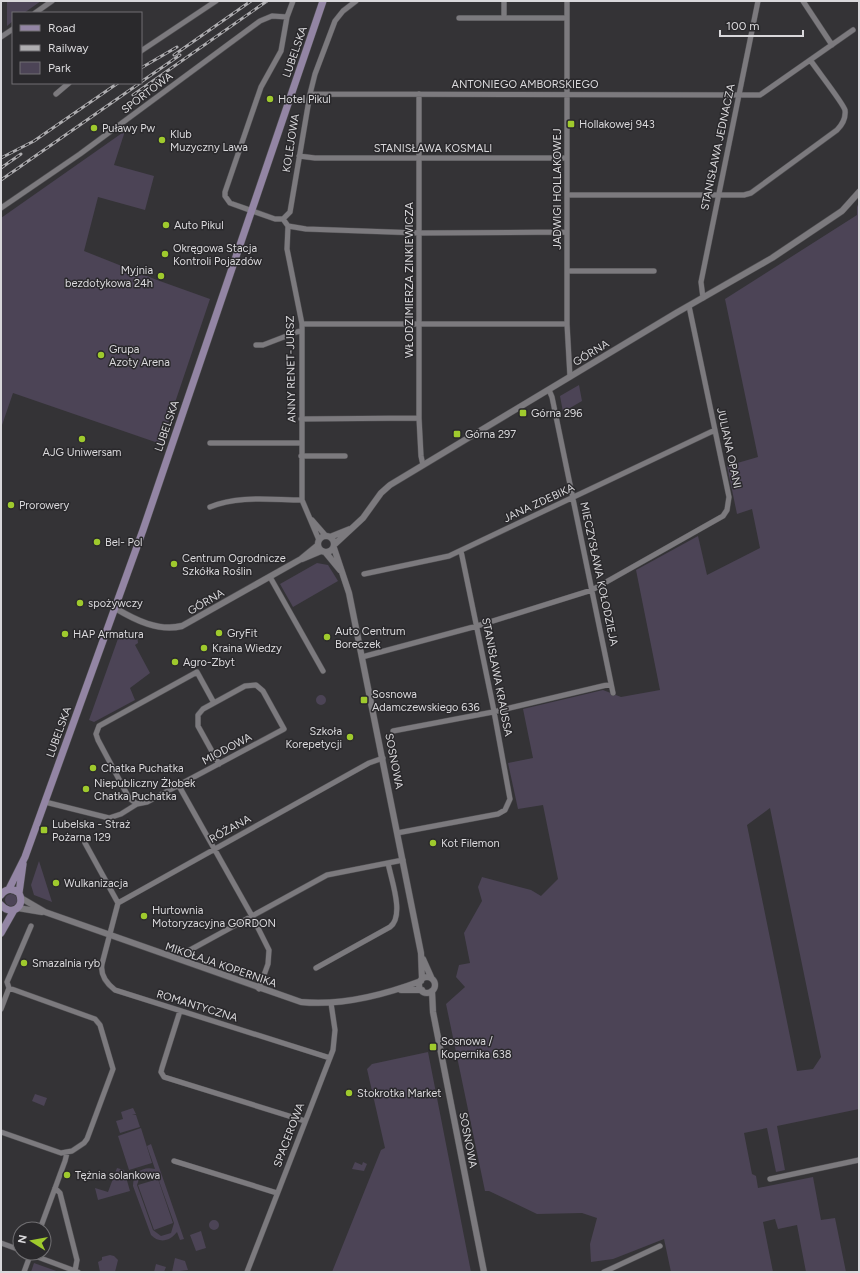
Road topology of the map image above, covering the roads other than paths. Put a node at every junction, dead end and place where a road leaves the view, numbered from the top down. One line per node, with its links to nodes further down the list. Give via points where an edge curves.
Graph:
1 (52, 1): 10 (street)
2 (216, 1): 19 (street)
3 (293, 1): 11 (street)
4 (356, 1): 24 (street, KOLEJOWA, via 338,16 331,29)
5 (504, 1): 13 (street)
6 (567, 1): 14 (street, JADWIGI HOLLAKOWEJ)
7 (758, 1): 22 (street, STANISŁAWA JEDNACZA)
8 (803, 1): 18 (street)
9 (323, 3): 34 (main road, LUBELSKA)
10 (36, 12)
11 (287, 17): 33 (street, SPORTOWA, via 272,16 260,21 80,154); 34 (street, via 281,51 261,87 225,192 230,203)
12 (459, 18): 13 (street)
13 (504, 18): 14 (street)
14 (566, 18): 26 (street, JADWIGI HOLLAKOWEJ)
15 (12, 30): 17 (street)
16 (854, 30): 18 (street, ANTONIEGO AMBORSKIEGO)
17 (1, 37)
18 (832, 45): 20 (street, ANTONIEGO AMBORSKIEGO)
19 (142, 50)
20 (811, 61): 22 (street, ANTONIEGO AMBORSKIEGO, via 760,95); 31 (street, via 843,106 842,125 751,193)
21 (69, 84): 23 (street)
22 (739, 93): 26 (street, ANTONIEGO AMBORSKIEGO); 31 (street, STANISŁAWA JEDNACZA)
23 (56, 94)
24 (310, 94): 25 (street, ANTONIEGO AMBORSKIEGO); 27 (street, KOLEJOWA)
25 (419, 94): 26 (street, ANTONIEGO AMBORSKIEGO); 28 (street, WŁODZIMIERZA ZINKIEWICZA)
26 (567, 94): 29 (street, JADWIGI HOLLAKOWEJ)
27 (300, 156): 28 (street, STANISŁAWA KOSMALI); 35 (street, KOLEJOWA, via 290,212)
28 (418, 158): 29 (street, STANISŁAWA KOSMALI); 38 (street, WŁODZIMIERZA ZINKIEWICZA)
29 (567, 158): 32 (street, JADWIGI HOLLAKOWEJ)
30 (859, 192): 41 (street, GÓRNA, via 848,206 772,258)
31 (719, 194): 32 (street); 41 (street, STANISŁAWA JEDNACZA, via 701,282)
32 (567, 195): 37 (street, JADWIGI HOLLAKOWEJ)
33 (1, 208)
34 (252, 212): 35 (street); 72 (main road, LUBELSKA)
35 (283, 219): 36 (street)
36 (288, 226): 38 (street, via 306,229); 45 (street, ANNY RENET-JURSZ, via 288,249)
37 (567, 232): 38 (street); 39 (street, JADWIGI HOLLAKOWEJ)
38 (419, 233): 43 (street, WŁODZIMIERZA ZINKIEWICZA)
39 (568, 271): 40 (street); 44 (street, JADWIGI HOLLAKOWEJ)
40 (654, 271)
41 (703, 298): 42 (street, GÓRNA)
42 (689, 306): 47 (street, GÓRNA); 51 (street, JULIANA OPANI)
43 (419, 324): 44 (street); 45 (street); 49 (street, WŁODZIMIERZA ZINKIEWICZA)
44 (567, 324): 47 (street, JADWIGI HOLLAKOWEJ)
45 (302, 327): 46 (street, via 263,345); 50 (street, ANNY RENET-JURSZ)
46 (256, 345)
47 (570, 377): 48 (street, GÓRNA)
48 (549, 390): 56 (street, GÓRNA); 57 (street, MIECZYSŁAWA KOŁODZIEJA)
49 (419, 418): 50 (street); 56 (street, WŁODZIMIERZA ZINKIEWICZA, via 420,456)
50 (301, 419): 52 (street, ANNY RENET-JURSZ)
51 (715, 430): 57 (street, JANA ZDEBIKA); 71 (street, JULIANA OPANI, via 729,498 723,516)
52 (301, 442): 53 (street); 54 (street, ANNY RENET-JURSZ)
53 (210, 443)
54 (301, 456): 55 (street); 58 (street, ANNY RENET-JURSZ)
55 (345, 456)
56 (423, 465): 61 (street, GÓRNA, via 381,493)
57 (573, 498): 65 (street, JANA ZDEBIKA); 71 (street, MIECZYSŁAWA KOŁODZIEJA)
58 (302, 500): 59 (street, via 243,500); 60 (street, ANNY RENET-JURSZ)
59 (210, 507)
60 (311, 519): 62 (street, ANNY RENET-JURSZ); 63 (street, ANNY RENET-JURSZ)
61 (354, 528): 62 (street, GÓRNA); 64 (street, GÓRNA)
62 (328, 537): 63 (street, GÓRNA); 64 (street, SOSNOWA)
63 (318, 542): 66 (street, SOSNOWA); 67 (street, GÓRNA)
64 (334, 546): 66 (street, GÓRNA); 68 (street, SOSNOWA)
65 (461, 551): 69 (street, JANA ZDEBIKA, via 449,556); 73 (street, STANISŁAWA KRAUSSA)
66 (324, 552): 67 (street, GÓRNA); 68 (street, SOSNOWA)
67 (301, 559): 70 (street, GÓRNA)
68 (343, 574): 74 (street, SOSNOWA)
69 (364, 574)
70 (270, 577): 72 (street, GÓRNA, via 178,628 156,627); 75 (street)
71 (592, 590): 73 (street, JULIANA OPANI); 76 (street, MIECZYSŁAWA KOŁODZIEJA)
72 (115, 608): 84 (main road, LUBELSKA)
73 (477, 626): 74 (street, JULIANA OPANI); 79 (street, STANISŁAWA KRAUSSA)
74 (362, 657): 81 (street, SOSNOWA)
75 (323, 671)
76 (612, 684): 77 (street, MIECZYSŁAWA KOŁODZIEJA); 79 (street)
77 (613, 693)
78 (214, 703): 82 (street, via 200,712 197,722); 82 (street, MIODOWA, via 246,686 256,685 263,691 284,729); 85 (street, via 197,672 99,726 96,734 98,740 129,798)
79 (493, 712): 80 (street); 86 (street, STANISŁAWA KRAUSSA, via 510,794 508,806 498,814)
80 (393, 731)
81 (383, 758): 86 (street, SOSNOWA); 88 (street, RÓŻANA, via 369,763)
82 (219, 764): 83 (street, MIODOWA)
83 (178, 786): 85 (street, MIODOWA, via 147,802); 88 (street)
84 (45, 802): 85 (street, MIODOWA, via 109,818); 89 (main road, LUBELSKA)
85 (137, 804)
86 (397, 833): 90 (street, SOSNOWA)
87 (85, 843): 94 (street)
88 (214, 849): 94 (street, RÓŻANA); 99 (street)
89 (24, 857): 92 (main road, LUBELSKA); 93 (main road, LUBELSKA)
90 (403, 860): 91 (street); 104 (street, SOSNOWA)
91 (388, 863): 99 (street, via 327,875); 105 (street, via 398,912 395,922)
92 (4, 892): 93 (main road)
93 (20, 895): 96 (main road, LUBELSKA, via 21,904); 97 (street, MIKOŁAJA KOPERNIKA)
94 (118, 903): 102 (street)
95 (2, 906): 96 (main road, via 8,911); 98 (main road)
96 (16, 909): 97 (street, MIKOŁAJA KOPERNIKA); 101 (main road)
97 (45, 912): 102 (street, MIKOŁAJA KOPERNIKA)
98 (1, 915)
99 (252, 916): 103 (street); 109 (street, via 270,957)
100 (31, 926): 108 (street, via 7,982)
101 (1, 933)
102 (108, 935): 109 (street, MIKOŁAJA KOPERNIKA); 114 (street, ROMANTYCZNA, via 101,967 103,976 111,987)
103 (190, 950)
104 (421, 953): 106 (street, SOSNOWA); 107 (street, SOSNOWA)
105 (316, 968)
106 (430, 977): 107 (street, MIKOŁAJA KOPERNIKA); 111 (street, SOSNOWA, via 435,985)
107 (421, 980): 110 (street, MIKOŁAJA KOPERNIKA); 111 (street, SOSNOWA, via 420,985)
108 (9, 988): 113 (street); 118 (street, via 95,1019 100,1025 113,1069 112,1075 87,1139 78,1148)
109 (259, 989): 112 (street, MIKOŁAJA KOPERNIKA, via 302,1002)
110 (396, 990): 111 (street, MIKOŁAJA KOPERNIKA); 112 (street, MIKOŁAJA KOPERNIKA)
111 (426, 991): 133 (street, SOSNOWA, via 433,1012)
112 (331, 1003): 115 (street, SPACEROWA, via 335,1034)
113 (1, 1009)
114 (180, 1011): 115 (street, ROMANTYCZNA); 116 (street, via 162,1068 164,1077)
115 (330, 1058): 116 (street, SPACEROWA)
116 (305, 1121): 123 (street, SPACEROWA)
117 (1, 1132): 118 (street, via 55,1152)
118 (67, 1153): 122 (street)
119 (174, 1160): 123 (street)
120 (859, 1160): 121 (street)
121 (770, 1179)
122 (55, 1188): 124 (street); 130 (street, via 60,1193 76,1258)
123 (277, 1193): 132 (street, SPACEROWA)
124 (43, 1221)
125 (1, 1243): 127 (street)
126 (660, 1246): 134 (street)
127 (12, 1247)
128 (27, 1261): 131 (street)
129 (49, 1261): 130 (street)
130 (73, 1271)
131 (24, 1272)
132 (246, 1272)
133 (484, 1272)
134 (604, 1272)

